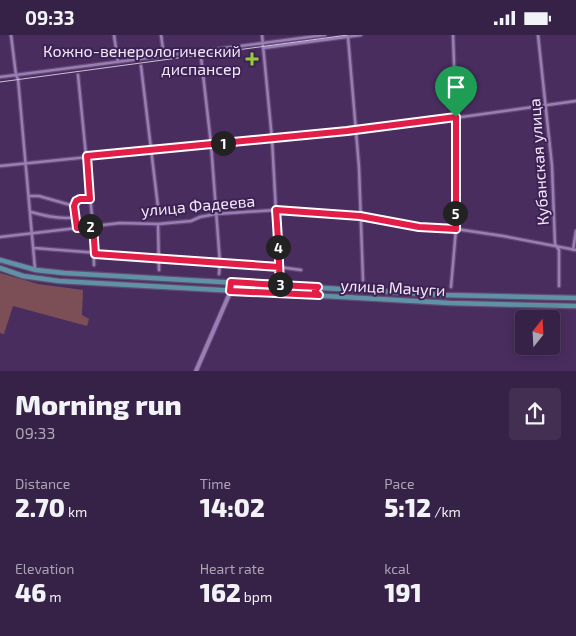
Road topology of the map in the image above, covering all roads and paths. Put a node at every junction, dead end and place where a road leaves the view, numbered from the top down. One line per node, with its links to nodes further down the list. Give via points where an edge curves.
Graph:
1 (11, 35): 16 (street)
2 (114, 35): 14 (street)
3 (161, 35): 12 (street)
4 (262, 35): 10 (street)
5 (326, 35): 10 (street)
6 (361, 35): 9 (street)
7 (453, 35): 21 (street)
8 (538, 35): 20 (street, Кубанская улица)
9 (348, 37): 11 (street); 22 (street)
10 (263, 43): 11 (street); 12 (street)
11 (263, 48): 23 (street)
12 (164, 56): 14 (street)
13 (202, 57): 24 (street)
14 (118, 62): 16 (street)
15 (141, 66): 25 (street)
16 (16, 75): 18 (street); 27 (street)
17 (78, 75): 26 (street)
18 (0, 77)
19 (576, 101): 20 (street)
20 (545, 105): 21 (street); 45 (street, Кубанская улица)
21 (456, 117): 22 (street); 41 (street)
22 (356, 130): 23 (street); 36 (street)
23 (272, 139): 24 (street); 33 (street)
24 (211, 144): 25 (street); 35 (street)
25 (151, 150): 26 (street); 32 (street)
26 (87, 156): 27 (street); 30 (street)
27 (26, 163): 28 (street); 29 (street)
28 (0, 166)
29 (29, 196): 31 (street); 34 (street)
30 (90, 199): 31 (street, via 80,199); 39 (street)
31 (74, 206): 37 (street)
32 (158, 207)
33 (276, 210): 35 (street, улица Фадеева); 36 (street, улица Фадеева); 53 (street)
34 (31, 212): 37 (street, via 60,218); 43 (street)
35 (216, 214): 38 (street, улица Фадеева, via 191,221); 51 (street)
36 (360, 216): 41 (street, улица Фадеева, via 419,227); 59 (street)
37 (76, 217): 40 (street)
38 (158, 224): 39 (street, улица Фадеева, via 137,222); 49 (street)
39 (93, 226): 40 (street, улица Фадеева); 48 (street)
40 (77, 228): 43 (street, улица Фадеева)
41 (456, 229): 45 (street, улица Фадеева); 64 (street)
42 (576, 231): 47 (street)
43 (33, 233): 44 (street, улица Фадеева); 46 (street)
44 (0, 237)
45 (557, 247): 47 (street, улица Фадеева); 62 (street, Кубанская улица)
46 (34, 248): 48 (street); 55 (street)
47 (574, 250)
48 (95, 254): 49 (street); 52 (street)
49 (160, 258): 51 (street); 57 (street)
50 (0, 260): 55 (main road, улица Мачуги)
51 (220, 263): 53 (street); 58 (street)
52 (94, 265)
53 (279, 267): 56 (street); 61 (street)
54 (0, 268): 65 (main road, улица Мачуги, via 40,279)
55 (36, 270): 60 (main road, улица Мачуги)
56 (301, 270)
57 (159, 271)
58 (219, 274)
59 (363, 280)
60 (231, 282): 61 (main road, улица Мачуги); 65 (street)
61 (280, 285): 63 (main road, улица Мачуги)
62 (559, 286)
63 (318, 287): 66 (main road, via 315,291); 67 (main road, улица Мачуги)
64 (452, 287)
65 (230, 291): 66 (main road, улица Мачуги); 69 (street)
66 (319, 295): 68 (main road, улица Мачуги, via 450,303)
67 (573, 298): 68 (main road)
68 (574, 305)
69 (196, 371)

